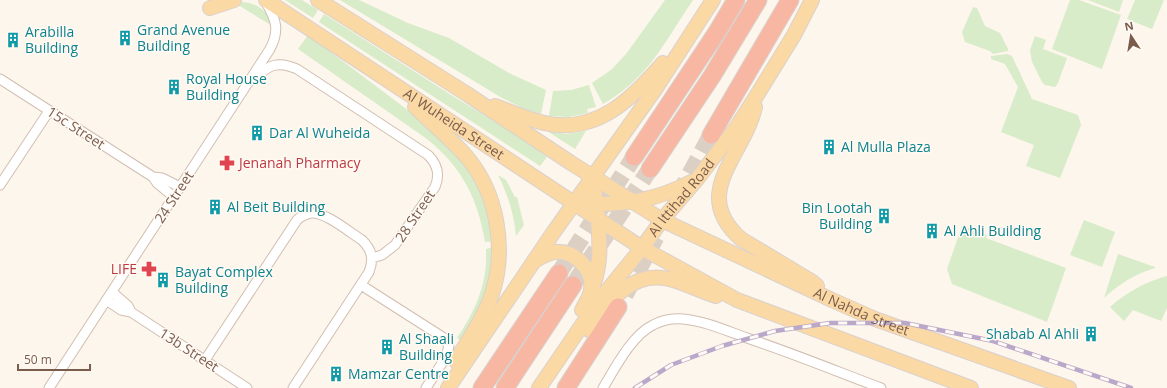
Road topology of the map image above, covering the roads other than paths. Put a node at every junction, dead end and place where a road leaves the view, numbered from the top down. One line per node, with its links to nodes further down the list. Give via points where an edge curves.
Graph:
1 (234, 0): 9 (main road)
2 (266, 0): 12 (main road, Al Wuheida Street); 13 (street, 24 Street, via 276,23 276,32 274,40)
3 (318, 0): 14 (main road)
4 (713, 0): 10 (main road)
5 (736, 0): 18 (highway)
6 (758, 0): 19 (highway, via 712,76)
7 (790, 0): 17 (highway)
8 (812, 0): 15 (main road, Al Ittihad Road)
9 (210, 8)
10 (689, 37): 14 (main road, via 643,86 608,114 591,121 562,125 545,123); 21 (main road)
11 (0, 79): 16 (street, 15c Street)
12 (395, 86): 27 (main road, Al Wuheida Street); 50 (main road, via 470,161 486,189 497,226 497,271 492,293 473,333)
13 (246, 87): 24 (street, 24 Street); 32 (street, 28 Street, via 263,70 271,66 280,64 297,69 433,160 438,174 435,188 395,245 382,255)
14 (467, 94): 21 (main road)
15 (758, 96): 22 (main road, Al Ittihad Road); 41 (main road, via 746,132 721,181 719,204 722,216 741,239 811,281)
16 (49, 111): 20 (street, 15c Street); 23 (street)
17 (711, 135)
18 (634, 157)
19 (650, 169)
20 (153, 177): 24 (street, 15c Street, via 162,178); 25 (street, 15c Street)
21 (593, 177): 26 (main road); 27 (main road); 28 (main road)
22 (698, 178): 26 (main road, via 671,191); 30 (main road, Al Ittihad Road)
23 (0, 186)
24 (180, 187): 25 (street, 24 Street)
25 (174, 197): 37 (street, 24 Street)
26 (633, 202): 28 (main road); 30 (main road)
27 (573, 204): 28 (main road); 29 (main road, Al Wuheida Street); 33 (main road)
28 (596, 204): 29 (main road)
29 (597, 219): 31 (main road, Al Wuheida Street); 38 (main road, via 599,263)
30 (662, 220): 31 (main road, Al Ittihad Road); 41 (main road, Al Nahda Street)
31 (642, 248): 40 (main road); 45 (main road, Al Ittihad Road, via 597,303)
32 (372, 258): 35 (street, via 372,266); 44 (street, via 371,251 362,240 326,216 319,213 303,215 292,226)
33 (534, 261): 38 (main road, via 554,252 566,253 576,258 590,275); 51 (main road)
34 (559, 273): 52 (highway)
35 (361, 285): 48 (street); 49 (street, via 444,338 449,346 446,357)
36 (573, 285): 53 (highway)
37 (112, 292): 39 (street, 24 Street); 43 (street, 13b Street)
38 (590, 297): 45 (main road, via 562,346)
39 (106, 300): 43 (street, 13b Street, via 121,310); 46 (street, 24 Street)
40 (737, 300): 45 (main road, via 714,295 669,279 645,279 623,289 613,298 576,346); 58 (main road)
41 (832, 300): 59 (main road, Al Nahda Street, via 876,319)
42 (618, 307): 55 (highway)
43 (131, 312): 44 (street, 13b Street)
44 (205, 360): 47 (street, 13b Street)
45 (557, 361): 54 (main road, Al Ittihad Road)
46 (49, 388)
47 (247, 388)
48 (293, 388)
49 (426, 388)
50 (438, 388)
51 (448, 388)
52 (482, 388)
53 (505, 388)
54 (540, 388)
55 (566, 388)
56 (603, 388): 57 (street, via 636,339 653,325 671,319 715,326)
57 (881, 388)
58 (971, 388)
59 (1069, 388)

